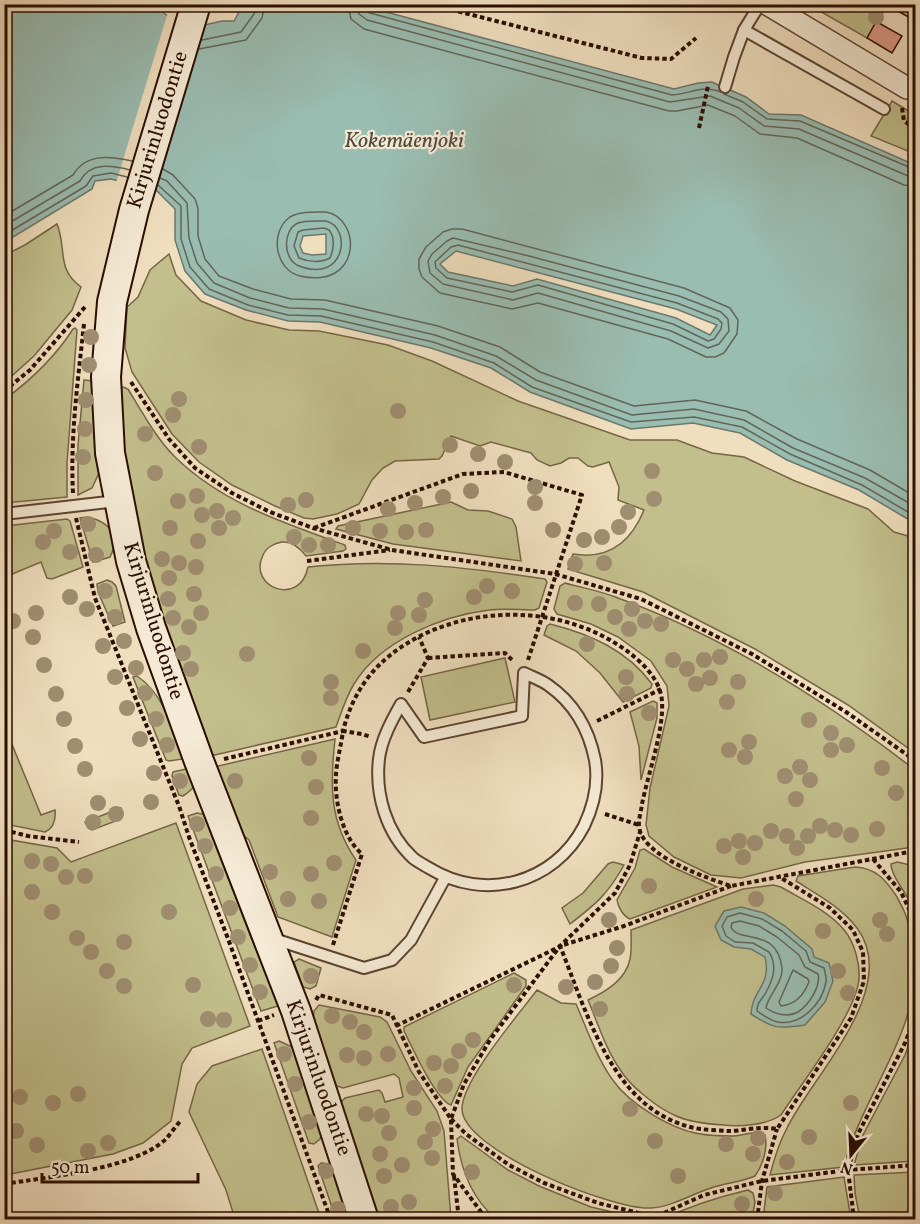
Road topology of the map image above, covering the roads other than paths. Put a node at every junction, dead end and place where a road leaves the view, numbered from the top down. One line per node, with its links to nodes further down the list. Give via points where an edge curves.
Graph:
1 (196, 4): 8 (street, Kirjurinluodontie, via 118,272 106,377 110,453)
2 (760, 4): 4 (lane)
3 (767, 4): 6 (street)
4 (744, 30): 5 (lane); 7 (lane)
5 (725, 87)
6 (907, 88)
7 (884, 109)
8 (118, 501): 9 (lane); 11 (street, Kirjurinluodontie, via 130,561 151,628)
9 (4, 514)
10 (445, 878): 10 (lane, via 413,858 390,829 378,794 379,756 384,743 401,704 424,737 522,716 524,673 548,685 574,709 591,740 597,775 592,810 576,842 550,867 518,882 481,886); 11 (lane, via 411,940 392,960 364,968)
11 (268, 937): 12 (street, Kirjurinluodontie)
12 (364, 1220)

